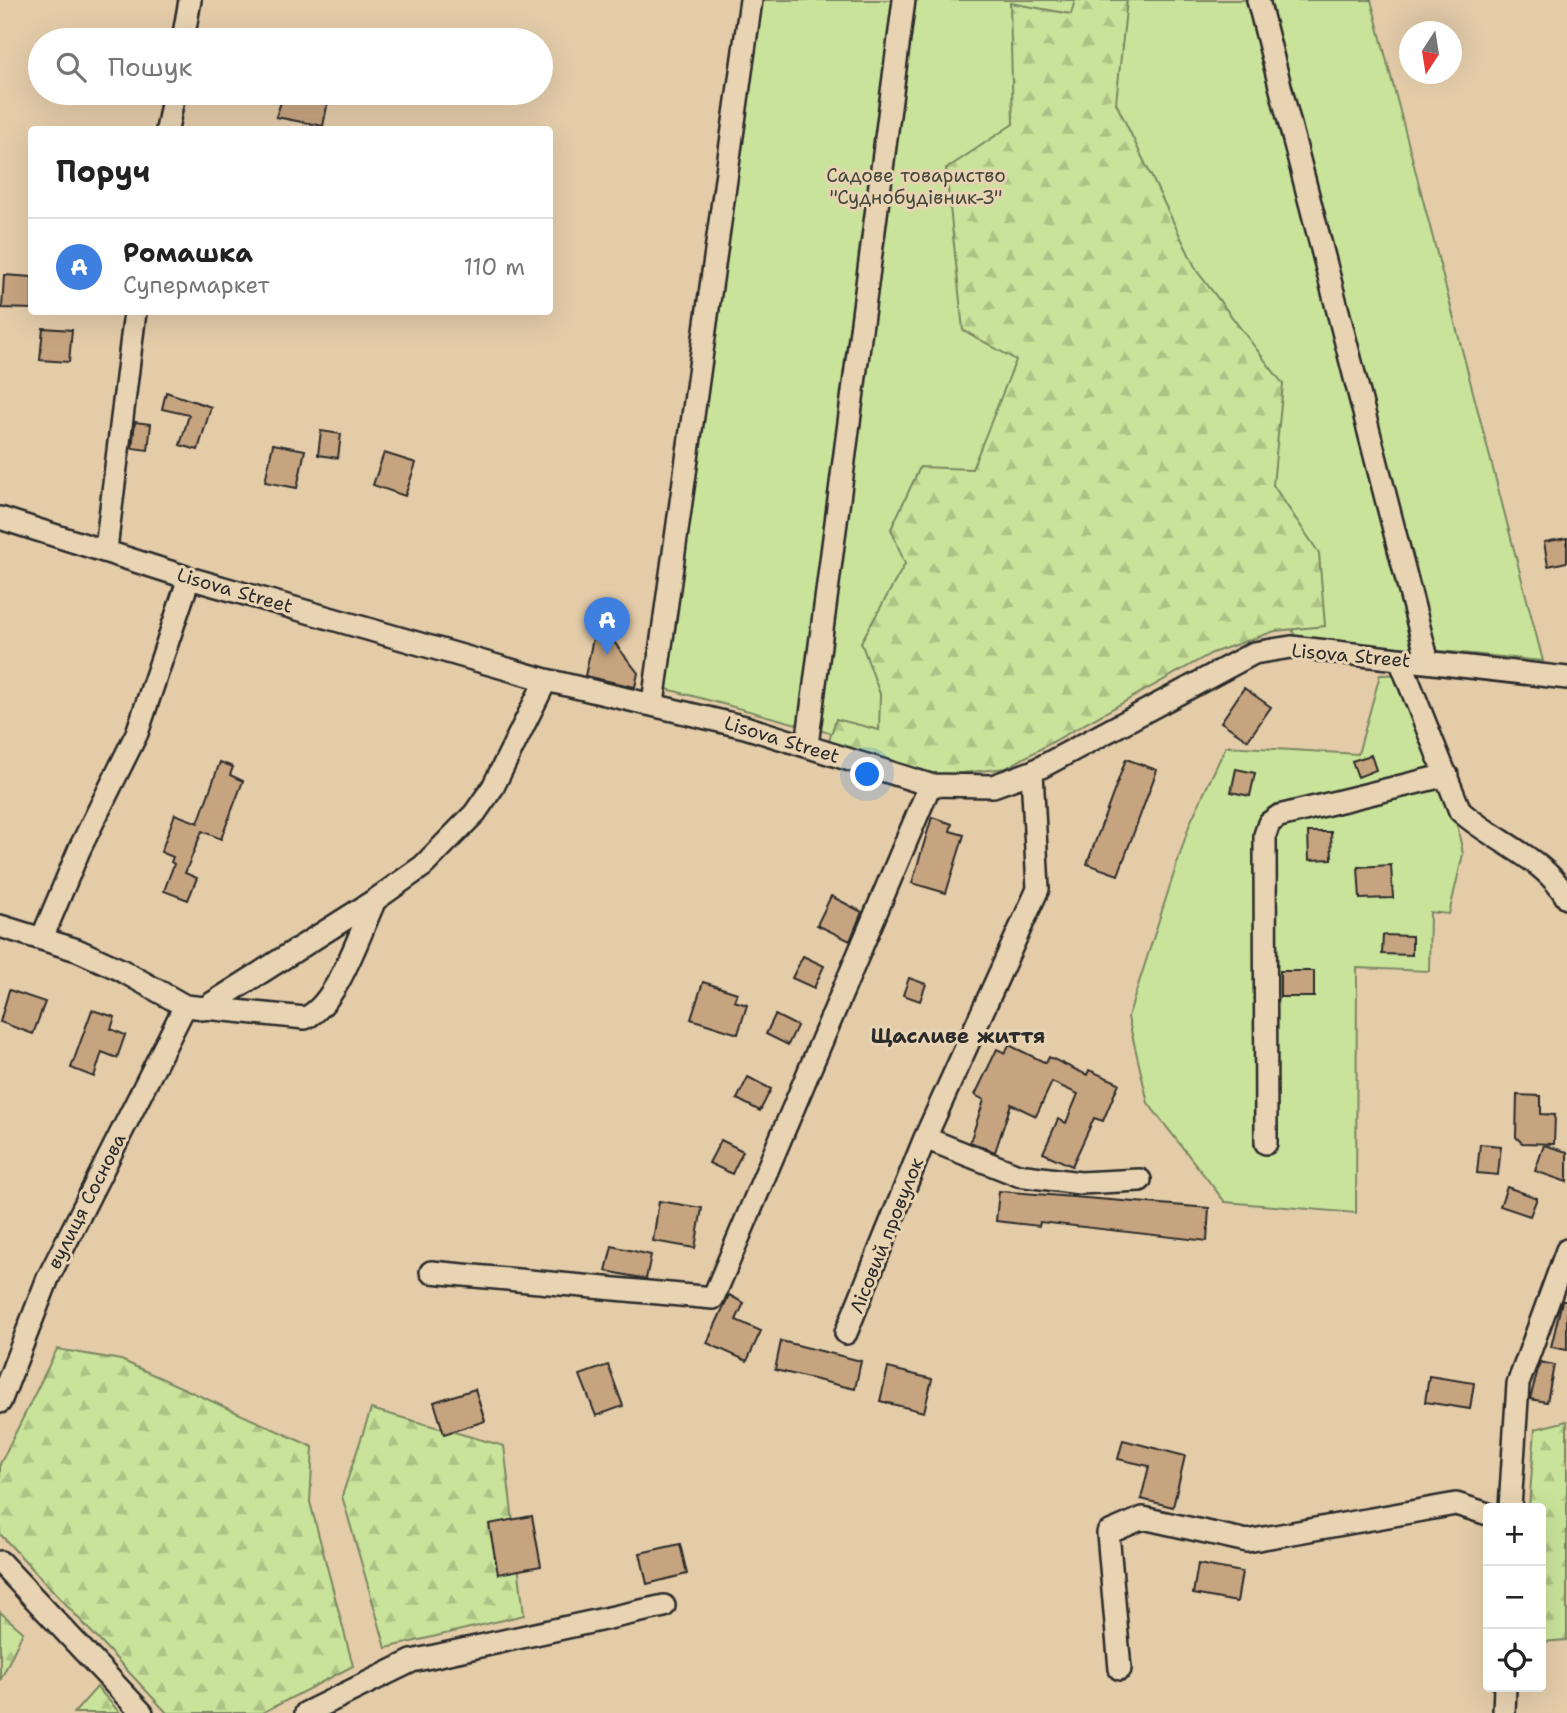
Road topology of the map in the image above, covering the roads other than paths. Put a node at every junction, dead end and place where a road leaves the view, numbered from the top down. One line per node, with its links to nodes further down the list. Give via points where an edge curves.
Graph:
1 (190, 0): 5 (street)
2 (751, 0): 16 (street)
3 (904, 0): 17 (street)
4 (1258, 0): 13 (street)
5 (185, 28)
6 (172, 105): 7 (street)
7 (168, 126)
8 (135, 315): 10 (street)
9 (0, 519): 10 (street, Lisova Street)
10 (106, 549): 11 (street, Lisova Street)
11 (190, 578): 15 (street, Lisova Street); 24 (street, via 137,733)
12 (1400, 660): 13 (street, Lisova Street); 18 (street, Lisova Street, via 1291,647 1254,653); 19 (street)
13 (1428, 662): 14 (street, Lisova Street)
14 (1560, 677)
15 (546, 680): 16 (street, Lisova Street); 22 (street, via 493,787 475,813 423,866)
16 (653, 703): 17 (street, Lisova Street)
17 (807, 745): 20 (street, Lisova Street)
18 (1032, 772): 20 (street, Lisova Street, via 993,786); 26 (street, Лісовий провулок, via 1038,889)
19 (1447, 775): 21 (street, via 1460,811 1541,867 1559,883); 27 (street, via 1279,816 1269,823 1265,835)
20 (930, 785): 30 (street, via 710,1307)
21 (1567, 898)
22 (375, 900): 25 (street); 25 (street, via 332,992 317,1013 285,1018)
23 (0, 926): 24 (street)
24 (42, 938): 25 (street, via 119,969)
25 (194, 1007): 32 (street, вулиця Соснова, via 47,1278)
26 (925, 1138): 28 (street, Лісовий провулок, via 1018,1175 1080,1184); 31 (street, Лісовий провулок)
27 (1266, 1143)
28 (1140, 1180)
29 (1567, 1250): 33 (street, via 1518,1384)
30 (431, 1272)
31 (846, 1333)
32 (0, 1402)
33 (1510, 1503)
34 (1483, 1512): 37 (street, via 1456,1504 1247,1541 1143,1518 1108,1533)
35 (0, 1562): 39 (street)
36 (664, 1606): 40 (street, via 412,1661)
37 (1120, 1669)
38 (1505, 1692): 41 (street)
39 (142, 1713)
40 (306, 1713)
41 (1504, 1713)

